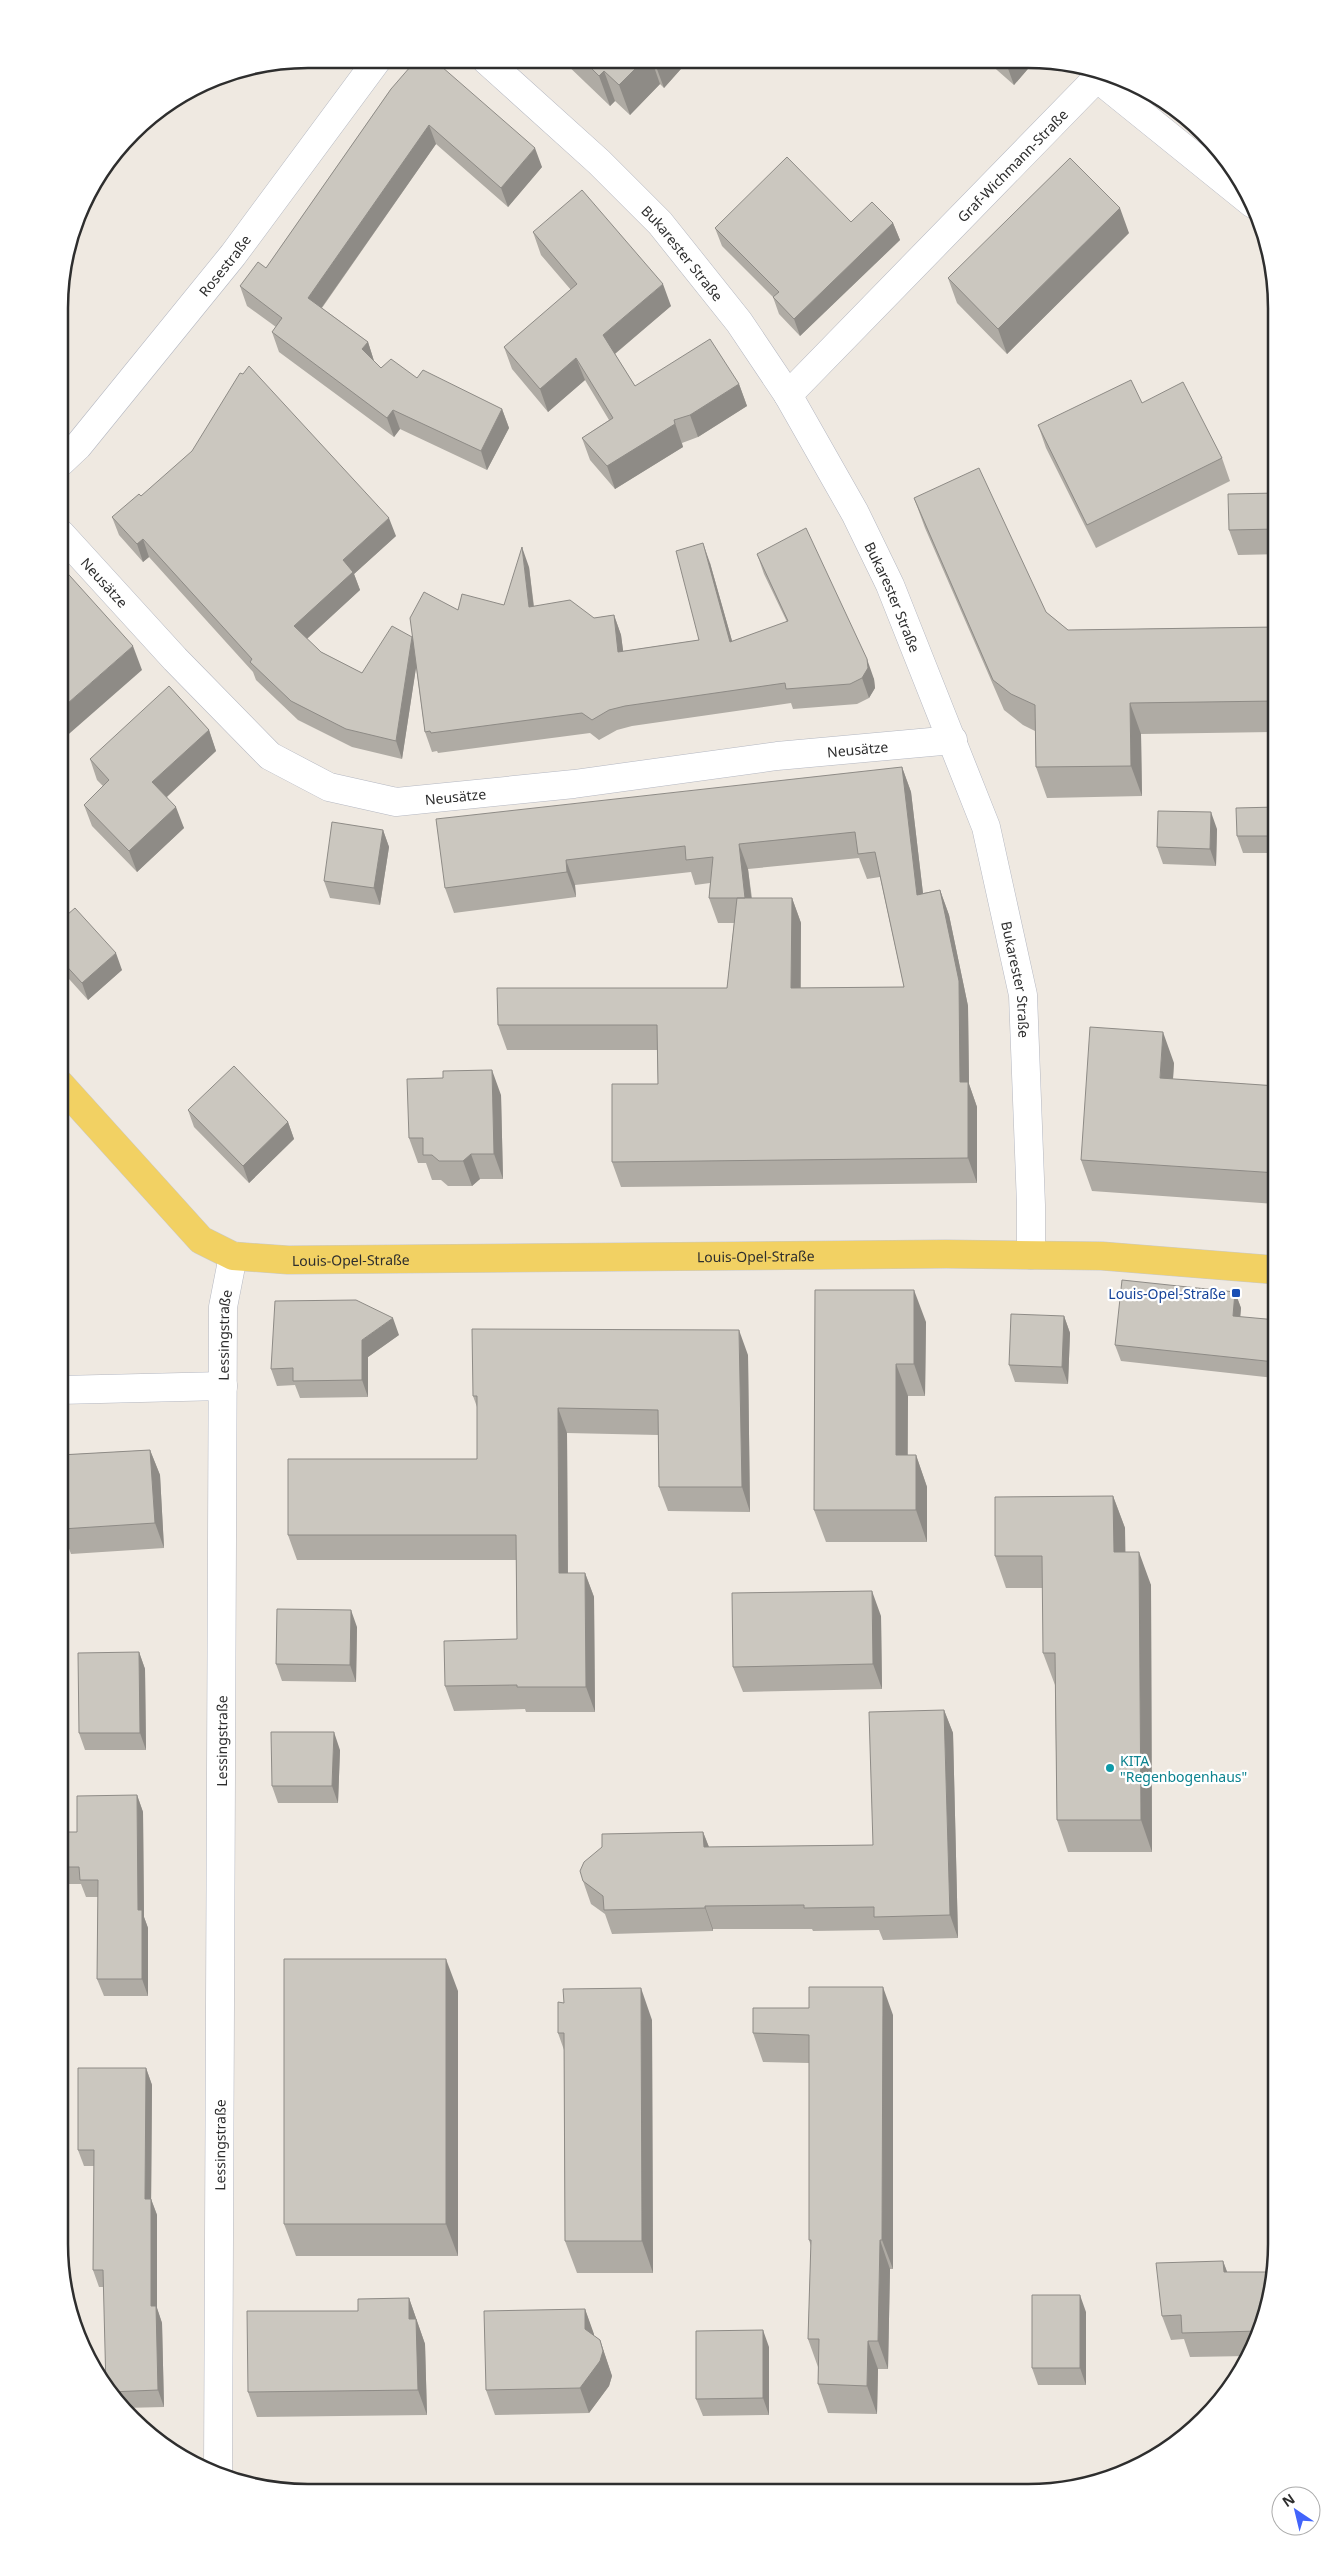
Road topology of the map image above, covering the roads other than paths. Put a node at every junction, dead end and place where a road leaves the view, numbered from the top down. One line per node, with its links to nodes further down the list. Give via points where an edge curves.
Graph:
1 (371, 68): 5 (street, Rosestraße, via 233,255)
2 (495, 68): 4 (street, Bukarester Straße, via 599,162 660,223 739,322)
3 (1239, 192): 4 (street, Graf-Wichmann-Straße, via 1097,78)
4 (788, 396): 7 (street, Bukarester Straße, via 854,513 890,585)
5 (68, 455)
6 (68, 542): 7 (street, Neusätze, via 175,659 270,756 329,787 396,802 574,784 777,756)
7 (953, 740): 9 (street, Bukarester Straße, via 986,827 1023,994)
8 (68, 1093): 10 (main road, via 202,1240)
9 (1031, 1255): 10 (main road, Louis-Opel-Straße, via 288,1260); 11 (main road, Louis-Opel-Straße, via 1102,1256)
10 (233, 1256): 12 (street, Lessingstraße, via 223,1307)
11 (1268, 1269)
12 (223, 1386): 13 (street); 14 (street, Lessingstraße)
13 (68, 1390)
14 (218, 2466)

